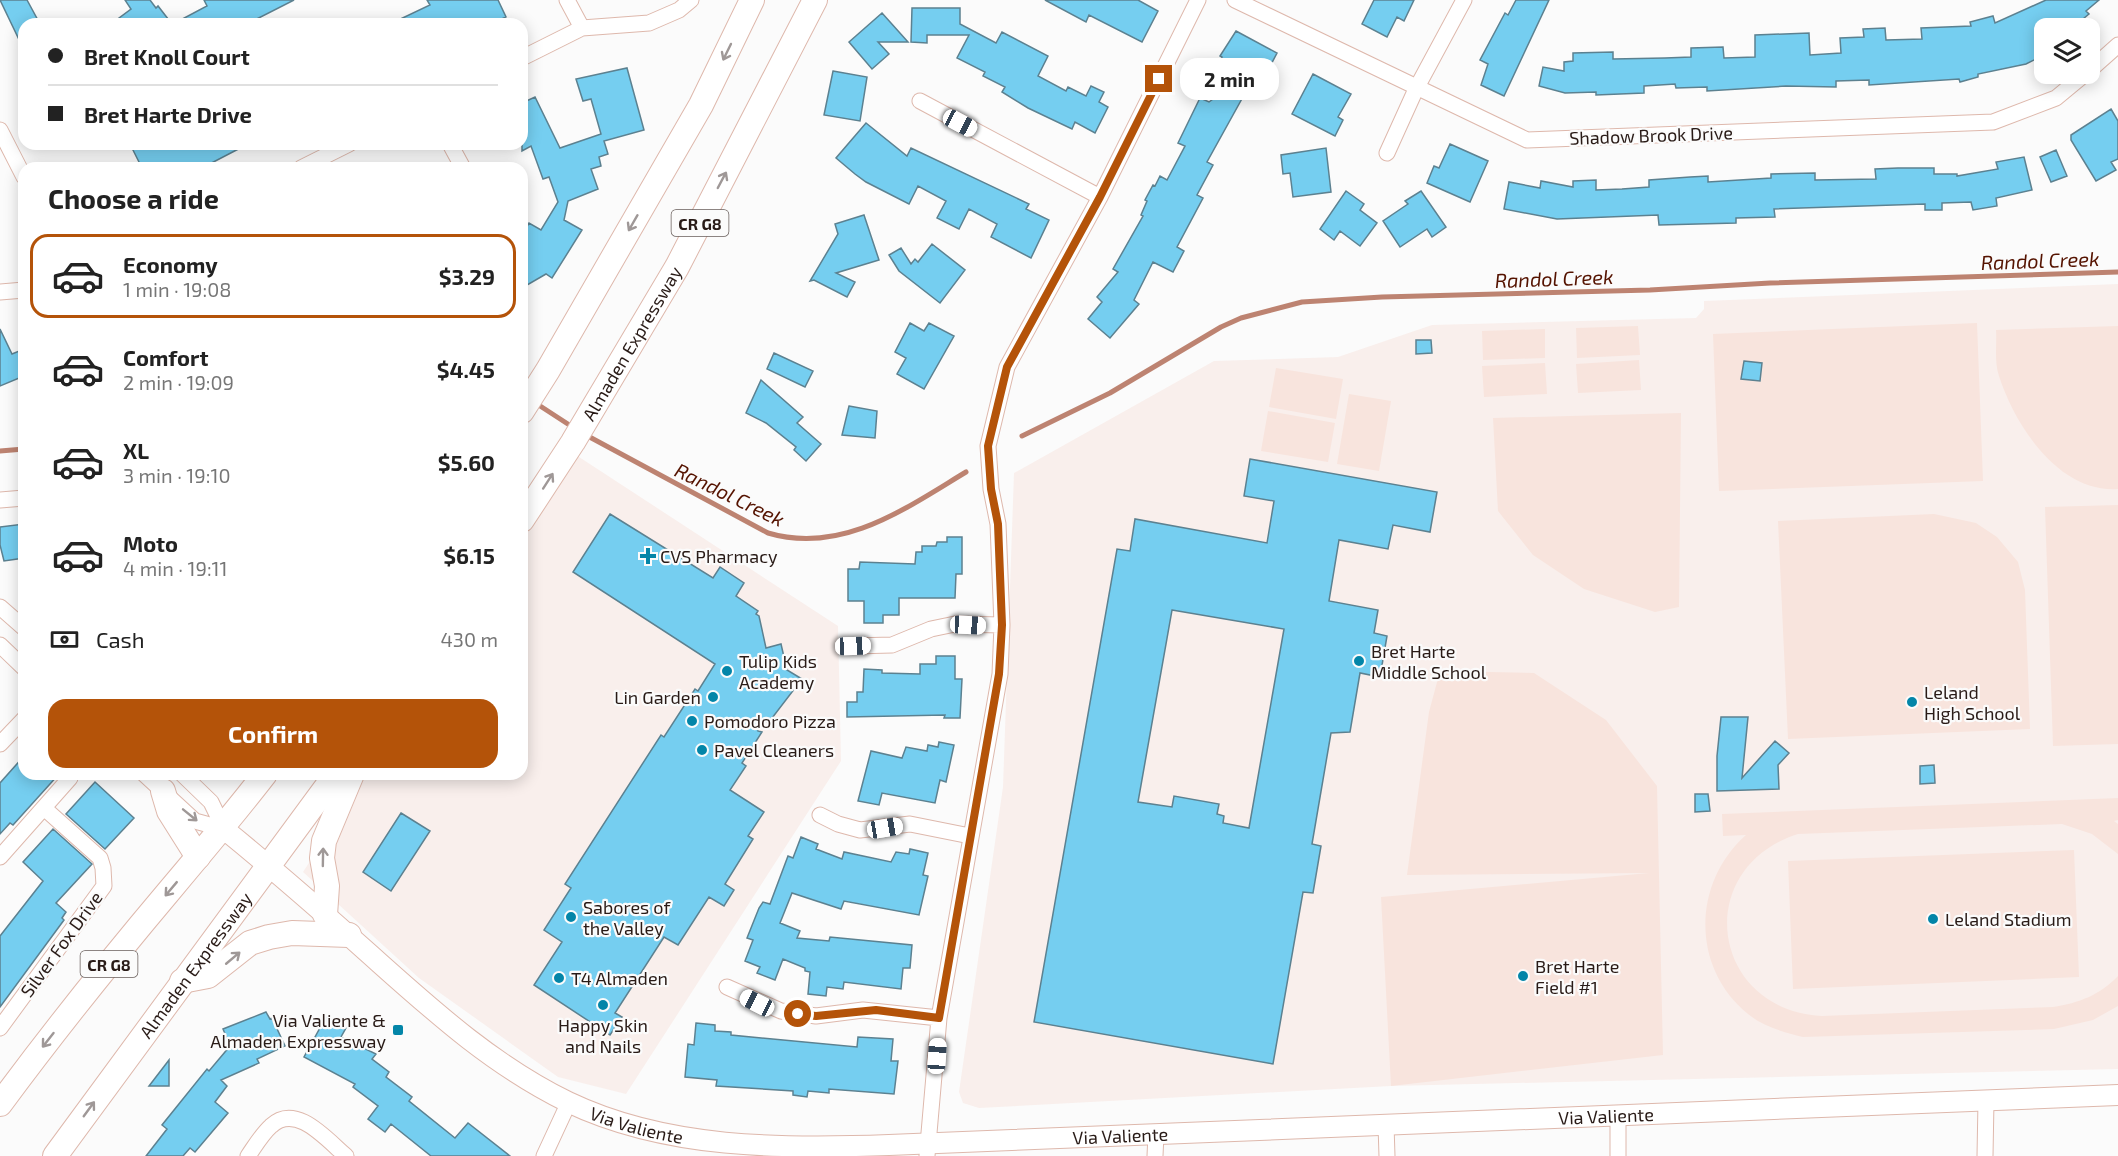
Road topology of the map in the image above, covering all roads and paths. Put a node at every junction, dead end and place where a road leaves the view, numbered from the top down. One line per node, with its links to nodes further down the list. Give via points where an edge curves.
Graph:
1 (567, 0): 8 (street)
2 (691, 0): 8 (street, via 679,10 649,23)
3 (752, 0): 23 (main road, CR G8, one-way to 23, via 701,105)
4 (815, 0): 26 (main road, Almaden Expressway / CR G8, one-way to 4, via 677,267)
5 (1198, 0): 20 (street)
6 (1235, 0): 13 (street, Shadow Brook Drive)
7 (1464, 0): 13 (street)
8 (582, 28): 10 (street)
9 (2118, 45): 11 (street)
10 (528, 55)
11 (2100, 61)
12 (2073, 84): 13 (street, Shadow Brook Drive, via 2056,98 1994,122 1527,140)
13 (1416, 89): 17 (street)
14 (920, 101): 20 (street)
15 (0, 130): 19 (street)
16 (337, 150): 18 (street)
17 (1387, 153)
18 (313, 162)
19 (18, 165)
20 (1100, 197): 29 (street, via 1007,367 988,446 998,524)
21 (18, 290): 22 (street)
22 (0, 292)
23 (528, 402)
24 (18, 498): 25 (street)
25 (0, 500)
26 (528, 511)
27 (3, 610): 28 (street)
28 (18, 623)
29 (1002, 625): 31 (street, via 955,624 892,645); 45 (street, via 999,674)
30 (0, 645): 32 (street)
31 (853, 646)
32 (18, 662)
33 (18, 725): 34 (street)
34 (0, 744)
35 (68, 780): 42 (street)
36 (151, 780): 41 (street)
37 (188, 780): 44 (street, via 211,802)
38 (261, 780): 44 (main road, CR G8)
39 (331, 780): 48 (main road, Almaden Expressway)
40 (349, 780): 49 (main road, one-way to 40, via 324,841)
41 (163, 791): 44 (street, one-way to 44, via 195,821); 47 (main road, via 169,811)
42 (44, 808): 46 (street); 54 (street, Silver Fox Drive, via 99,858 104,868 104,886)
43 (819, 815): 45 (street, via 860,830 910,824)
44 (224, 829): 47 (main road, CR G8); 48 (street, Via Valiente)
45 (970, 836): 53 (street)
46 (0, 857)
47 (198, 857): 58 (main road, CR G8, one-way to 58, via 48,1039)
48 (268, 864): 49 (street, Via Valiente); 51 (main road, Almaden Expressway)
49 (325, 915): 50 (street, Via Valiente)
50 (349, 935): 51 (main road, one-way to 50, via 208,976 250,944 269,937 292,933); 57 (street, Via Valiente, via 434,1012 499,1063)
51 (182, 981): 63 (main road, Almaden Expressway, one-way to 51)
52 (728, 987): 53 (street, via 757,1003 804,1015 863,1010)
53 (939, 1018): 62 (street)
54 (0, 1028)
55 (2118, 1095): 56 (street, Via Valiente)
56 (1986, 1101): 59 (street, Via Valiente); 70 (street)
57 (569, 1102): 62 (street, Via Valiente, via 657,1131 755,1147); 66 (street)
58 (0, 1104)
59 (1618, 1116): 60 (street, Via Valiente); 69 (street)
60 (1386, 1125): 61 (street, Via Valiente); 68 (street)
61 (1156, 1134): 62 (street, Via Valiente); 67 (street)
62 (928, 1150)
63 (55, 1156)
64 (248, 1156): 65 (street, via 272,1125 285,1117 299,1118)
65 (346, 1156)
66 (544, 1156)
67 (1155, 1156)
68 (1387, 1156)
69 (1618, 1156)
70 (1985, 1156)

